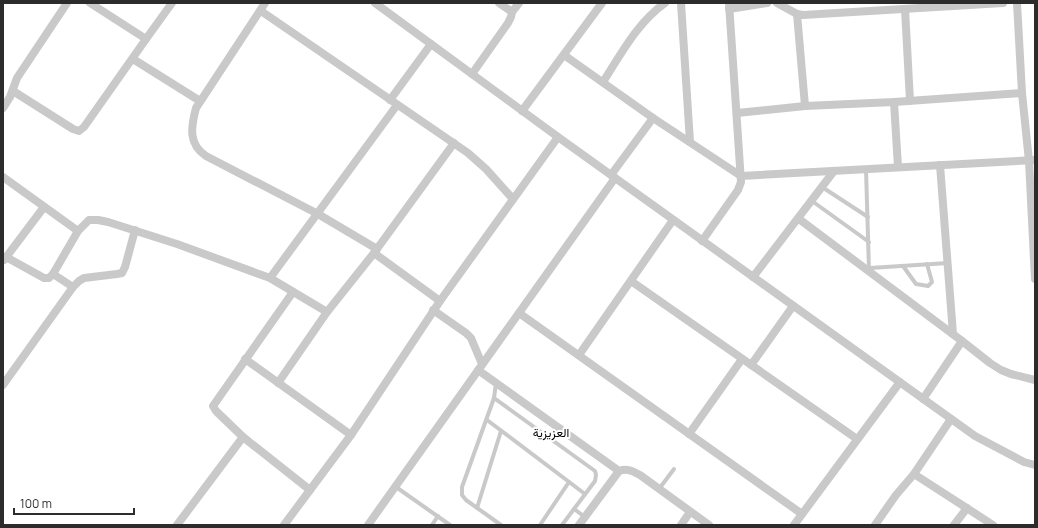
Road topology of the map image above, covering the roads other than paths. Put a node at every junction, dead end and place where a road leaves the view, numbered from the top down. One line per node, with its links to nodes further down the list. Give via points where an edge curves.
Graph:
1 (67, 3): 27 (street, via 17,78)
2 (90, 3): 21 (street)
3 (172, 3): 21 (street)
4 (265, 3): 18 (street)
5 (375, 3): 22 (street)
6 (499, 3): 19 (street)
7 (519, 3): 19 (street)
8 (602, 3): 23 (street)
9 (665, 3): 26 (street, via 632,36)
10 (681, 3): 39 (street)
11 (767, 3): 16 (street)
12 (777, 3): 20 (street)
13 (1003, 3): 15 (street)
14 (1017, 3): 28 (street)
15 (934, 5): 17 (street)
16 (729, 6): 36 (street)
17 (905, 9): 20 (street, via 804,16); 30 (street)
18 (261, 11): 29 (street); 31 (street)
19 (512, 12): 25 (street, via 508,23)
20 (797, 14): 33 (street)
21 (146, 39): 24 (street)
22 (432, 44): 25 (street); 31 (street)
23 (564, 54): 26 (street); 35 (street)
24 (133, 59): 27 (street, via 79,131); 29 (street)
25 (472, 74): 35 (street)
26 (603, 82): 37 (street)
27 (13, 91): 34 (street)
28 (1022, 93): 30 (street); 41 (street)
29 (200, 101): 53 (street, via 194,115 192,138 200,152)
30 (910, 101): 32 (street)
31 (394, 102): 40 (street); 53 (street)
32 (894, 102): 33 (street); 43 (street)
33 (805, 106): 36 (street)
34 (3, 108)
35 (522, 111): 38 (street)
36 (737, 113): 46 (street)
37 (653, 118): 39 (street); 48 (street)
38 (558, 137): 48 (street); 50 (street)
39 (690, 142): 46 (street)
40 (454, 143): 50 (street, via 478,161); 61 (street)
41 (1032, 160): 42 (street); 69 (street)
42 (940, 165): 43 (street); 63 (street)
43 (898, 168): 44 (street)
44 (866, 169): 45 (street); 54 (lane)
45 (834, 171): 46 (street); 49 (street)
46 (741, 176): 59 (street, via 738,190)
47 (3, 177): 52 (street)
48 (613, 177): 56 (street); 78 (street)
49 (822, 187): 51 (street); 54 (lane)
50 (513, 199): 74 (street)
51 (812, 201): 55 (street); 60 (lane)
52 (44, 206): 58 (street); 62 (street)
53 (318, 214): 61 (street); 70 (street)
54 (868, 217): 60 (lane)
55 (799, 218): 66 (street); 68 (street)
56 (674, 220): 59 (street); 71 (street)
57 (135, 230): 58 (street, via 108,222 89,220); 70 (street); 72 (street, via 122,273 84,278)
58 (78, 231): 67 (street)
59 (702, 241): 68 (street)
60 (869, 242): 66 (lane)
61 (376, 251): 74 (street); 77 (street)
62 (5, 259): 67 (street, via 44,278 49,278)
63 (948, 263): 64 (lane); 79 (street)
64 (927, 264): 65 (lane); 65 (lane, via 932,282 928,286 916,284)
65 (903, 266): 66 (lane)
66 (869, 270): 79 (street)
67 (53, 274): 72 (street)
68 (753, 277): 75 (street)
69 (1035, 277)
70 (270, 278): 73 (street)
71 (631, 281): 81 (street); 82 (street)
72 (73, 287): 90 (street)
73 (293, 292): 77 (street); 83 (street)
74 (440, 301): 76 (street)
75 (793, 306): 84 (street); 88 (street)
76 (433, 310): 85 (street, via 471,338); 98 (street)
77 (327, 312): 89 (street)
78 (519, 313): 81 (street); 85 (street)
79 (953, 334): 80 (street)
80 (962, 341): 86 (street, via 1001,370); 92 (street)
81 (579, 356): 97 (street)
82 (742, 359): 84 (street); 97 (street)
83 (245, 360): 89 (street); 99 (street, via 213,406)
84 (751, 365): 101 (street)
85 (480, 367): 87 (street); 107 (street)
86 (1035, 380)
87 (496, 382): 91 (lane); 95 (street)
88 (900, 382): 92 (street); 101 (street)
89 (278, 383): 98 (street)
90 (3, 385)
91 (494, 398): 94 (lane); 100 (lane)
92 (923, 399): 93 (street)
93 (951, 419): 102 (street, via 975,436 1024,462); 105 (street)
94 (487, 420): 96 (lane); 111 (lane, via 462,487 462,495)
95 (558, 427): 100 (lane); 104 (street)
96 (501, 431): 106 (lane); 111 (lane)
97 (690, 434): 115 (street)
98 (351, 435): 109 (street)
99 (243, 437): 109 (street); 118 (street)
100 (551, 438): 110 (lane, via 595,471 595,480)
101 (857, 440): 115 (street)
102 (1035, 465)
103 (674, 469): 108 (lane)
104 (619, 471): 108 (street, via 633,471); 117 (street)
105 (914, 474): 112 (street); 130 (street, via 891,500)
106 (570, 482): 110 (lane); 124 (lane)
107 (395, 486): 116 (lane); 120 (street)
108 (659, 489): 114 (street)
109 (310, 490): 119 (street)
110 (585, 494): 113 (lane)
111 (477, 508): 123 (lane)
112 (967, 508): 131 (street); 132 (street)
113 (574, 509): 117 (lane); 125 (lane)
114 (690, 512): 127 (street); 128 (street)
115 (802, 514): 129 (street)
116 (438, 516): 121 (lane); 122 (lane)
117 (585, 518): 126 (street)
118 (177, 525)
119 (284, 525)
120 (368, 525)
121 (432, 525)
122 (450, 525)
123 (501, 525)
124 (540, 525)
125 (562, 525)
126 (579, 525)
127 (681, 525)
128 (709, 525)
129 (794, 525)
130 (874, 525)
131 (954, 525)
132 (993, 525)

